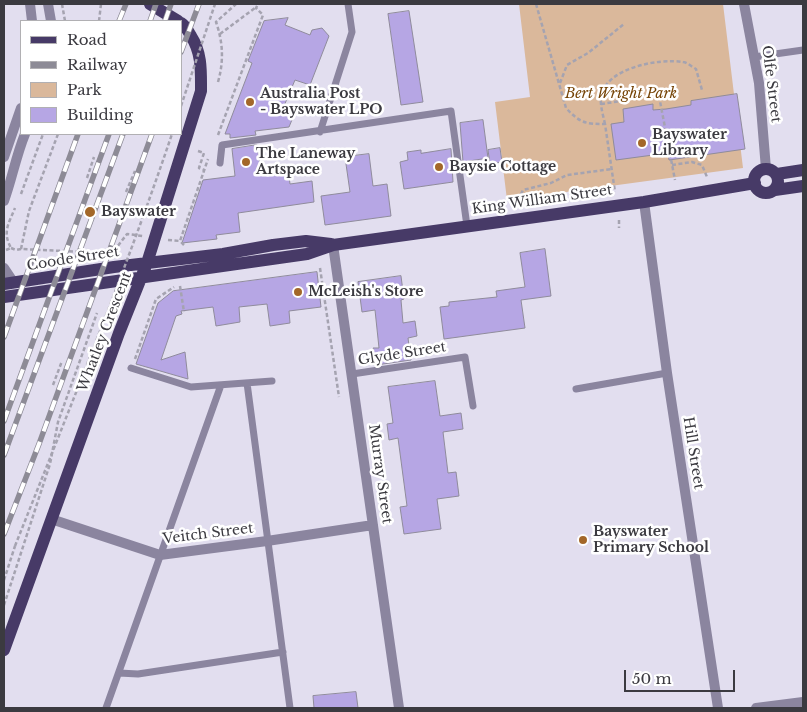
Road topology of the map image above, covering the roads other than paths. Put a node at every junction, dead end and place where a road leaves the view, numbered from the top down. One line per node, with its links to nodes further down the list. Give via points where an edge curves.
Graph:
1 (30, 4): 6 (street)
2 (48, 4): 7 (street)
3 (150, 4): 8 (main road, Whatley Crescent)
4 (348, 4): 13 (lane, via 352,32)
5 (744, 4): 11 (street, Olfe Street)
6 (32, 20)
7 (51, 20)
8 (177, 20)
9 (182, 24): 26 (main road, Whatley Crescent, via 196,44 201,61 201,91)
10 (803, 50): 11 (lane)
11 (754, 57): 18 (street, Olfe Street)
12 (20, 111): 15 (street)
13 (320, 132): 16 (lane, via 222,146); 24 (lane, via 451,111)
14 (25, 135): 22 (street)
15 (4, 157)
16 (220, 163)
17 (803, 170): 18 (main road)
18 (771, 172): 19 (main road, via 758,172); 21 (main road, via 778,182)
19 (755, 183): 21 (main road, via 764,193); 23 (main road, King William Street)
20 (803, 186): 21 (main road)
21 (775, 190)
22 (4, 201)
23 (644, 202): 24 (main road, King William Street); 33 (street, Hill Street)
24 (467, 226): 25 (main road, King William Street)
25 (333, 245): 26 (main road, King William Street, via 306,241); 29 (main road, King William Street, via 307,254); 34 (street, Murray Street)
26 (147, 263): 28 (main road, Whatley Crescent); 30 (main road, Coode Street)
27 (4, 268): 30 (street)
28 (141, 278): 29 (main road, Coode Street); 31 (main road, Coode Street); 40 (main road, Whatley Crescent)
29 (179, 281)
30 (9, 283)
31 (4, 297)
32 (132, 368): 37 (lane, via 192,387)
33 (667, 373): 38 (lane); 51 (street, Hill Street)
34 (352, 374): 39 (lane, Glyde Street, via 465,356); 41 (street, Murray Street)
35 (272, 381): 36 (lane)
36 (247, 383): 37 (lane); 42 (lane)
37 (221, 385): 43 (lane)
38 (576, 389)
39 (473, 406)
40 (51, 519): 43 (street, Veitch Street); 44 (main road, Whatley Crescent)
41 (373, 525): 42 (street, Veitch Street); 50 (street, Murray Street)
42 (267, 542): 43 (street, Veitch Street); 45 (lane)
43 (160, 555): 46 (lane)
44 (4, 650)
45 (282, 652): 46 (lane, via 138,674); 49 (lane)
46 (119, 672): 48 (lane)
47 (803, 702): 52 (street)
48 (106, 708)
49 (290, 708)
50 (399, 708)
51 (718, 708)
52 (756, 708)

